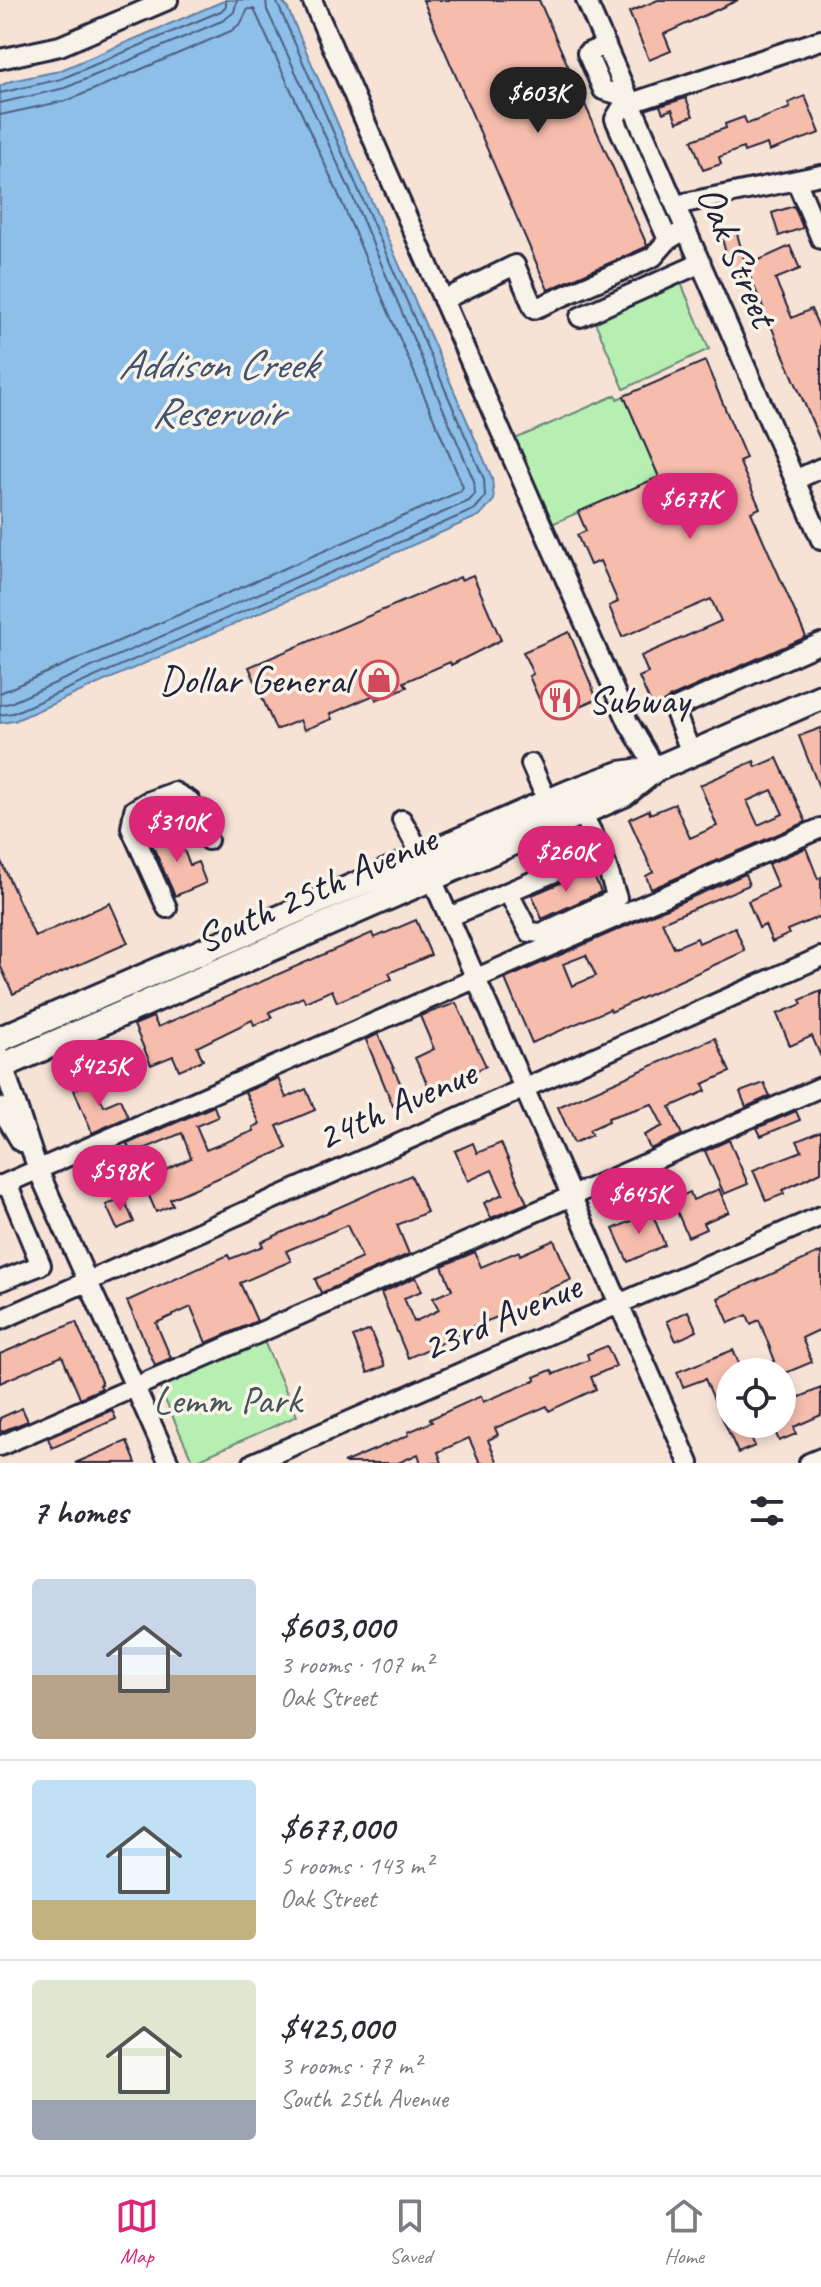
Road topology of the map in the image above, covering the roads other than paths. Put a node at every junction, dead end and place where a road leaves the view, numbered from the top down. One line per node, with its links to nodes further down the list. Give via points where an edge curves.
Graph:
1 (168, 0): 5 (street, via 60,46)
2 (312, 0): 14 (street)
3 (586, 0): 6 (street, Oak Street)
4 (821, 40): 6 (street)
5 (0, 59)
6 (630, 100): 9 (street, Oak Street); 12 (street, via 615,119)
7 (821, 175): 8 (street)
8 (796, 180): 9 (street); 11 (street)
9 (675, 205): 10 (street, Oak Street)
10 (686, 229): 12 (street); 13 (street, Oak Street)
11 (821, 239)
12 (668, 240): 14 (street, via 653,257 534,309 515,265)
13 (701, 263): 15 (street); 17 (street, Oak Street)
14 (443, 300): 23 (street, via 628,722)
15 (580, 317)
16 (821, 468): 17 (street)
17 (795, 480): 18 (street, Oak Street)
18 (821, 540)
19 (821, 643): 21 (street, via 674,709)
20 (821, 697): 21 (main road, South 25th Avenue)
21 (691, 753): 23 (main road, South 25th Avenue)
22 (531, 764): 24 (street)
23 (656, 769): 24 (main road, South 25th Avenue, via 620,774); 25 (main road, South 25th Avenue, via 624,794)
24 (548, 803): 30 (main road, South 25th Avenue)
25 (582, 813): 29 (street); 31 (main road, South 25th Avenue)
26 (402, 820): 30 (street)
27 (821, 828): 38 (street)
28 (208, 840): 33 (street, via 200,822 147,802 134,810 131,828)
29 (602, 852): 32 (street); 32 (street, via 617,898 598,909 535,935 524,927)
30 (422, 856): 31 (street); 34 (main road, South 25th Avenue)
31 (433, 880): 35 (street); 36 (main road, South 25th Avenue)
32 (508, 892): 35 (street)
33 (167, 908)
34 (291, 913): 36 (main road); 39 (main road, South 25th Avenue)
35 (449, 917): 38 (street)
36 (302, 937): 40 (main road, South 25th Avenue)
37 (821, 957): 42 (street, 24th Avenue)
38 (476, 979): 42 (street); 44 (street)
39 (0, 1039)
40 (1, 1062): 44 (street)
41 (821, 1087): 46 (street)
42 (523, 1088): 46 (street); 49 (street, 24th Avenue)
43 (0, 1107): 44 (street)
44 (38, 1170): 45 (street); 49 (street)
45 (4, 1184): 48 (street, via 41,1265)
46 (570, 1195): 50 (street); 52 (street)
47 (821, 1216): 50 (street, 23rd Avenue)
48 (0, 1281)
49 (87, 1281): 51 (street, 24th Avenue); 52 (street)
50 (619, 1305): 56 (street, 23rd Avenue); 57 (street)
51 (0, 1320)
52 (135, 1387): 53 (street); 55 (street)
53 (0, 1446)
54 (821, 1458): 58 (street)
55 (169, 1463)
56 (253, 1463)
57 (689, 1463)
58 (809, 1463)

